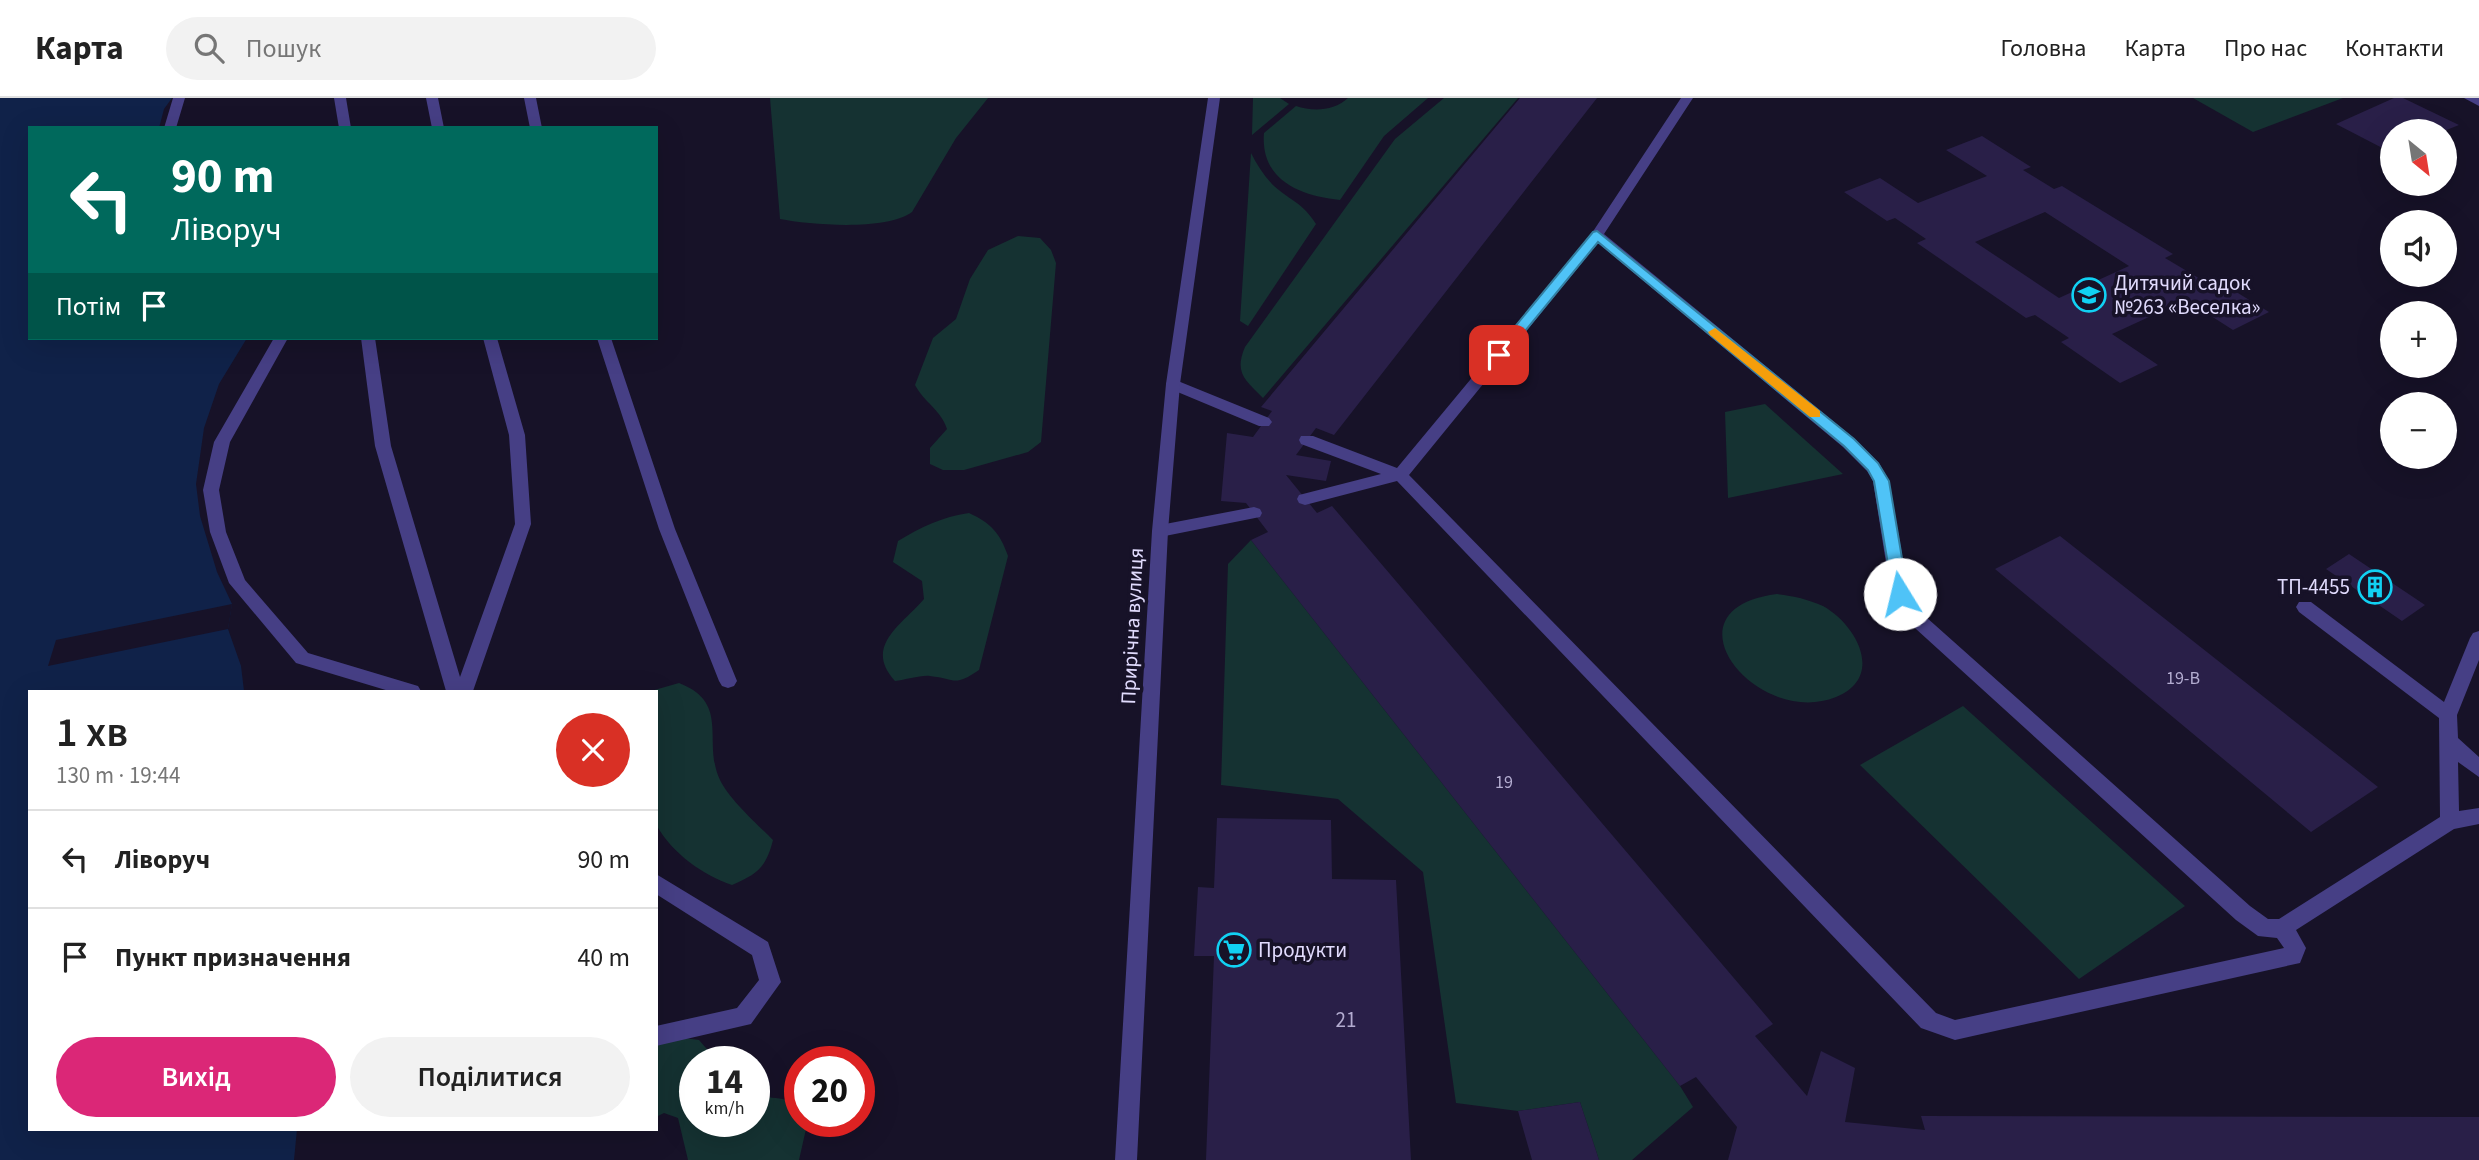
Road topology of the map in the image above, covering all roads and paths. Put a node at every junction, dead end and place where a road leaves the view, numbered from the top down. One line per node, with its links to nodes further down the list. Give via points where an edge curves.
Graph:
1 (180, 98): 9 (street)
2 (340, 98): 10 (street)
3 (432, 98): 11 (street)
4 (530, 98): 12 (street)
5 (1213, 98): 18 (street, Прирічна вулиця)
6 (1687, 98): 13 (street)
7 (2470, 98): 8 (street)
8 (2479, 102)
9 (170, 126)
10 (345, 126)
11 (438, 126)
12 (536, 126)
13 (1597, 235): 21 (street); 37 (street, via 1873,467 1881,481 1900,594 1911,614 2242,913 2265,929)
14 (280, 340): 28 (street, via 222,442 211,490 218,532 238,583 302,658)
15 (369, 340): 29 (street, via 383,446)
16 (491, 340): 30 (street, via 517,435 523,524)
17 (605, 340): 27 (street, via 667,529)
18 (1173, 384): 19 (street); 24 (street, Прирічна вулиця)
19 (1264, 422)
20 (1307, 440): 21 (street)
21 (1401, 475): 22 (street); 37 (street, via 1929,1021 1955,1030 2293,956 2296,948)
22 (1305, 499)
23 (1254, 513): 24 (street)
24 (1160, 531): 39 (street, Прирічна вулиця)
25 (2305, 607): 31 (street)
26 (2479, 638): 31 (street)
27 (729, 681)
28 (409, 690)
29 (455, 690)
30 (464, 690)
31 (2448, 715): 32 (street)
32 (2449, 741): 33 (street); 35 (street)
33 (2479, 769)
34 (2479, 816): 35 (street)
35 (2450, 821): 37 (street)
36 (658, 884): 38 (street, via 761,949 770,982 743,1017)
37 (2282, 928)
38 (658, 1036)
39 (1126, 1160)

